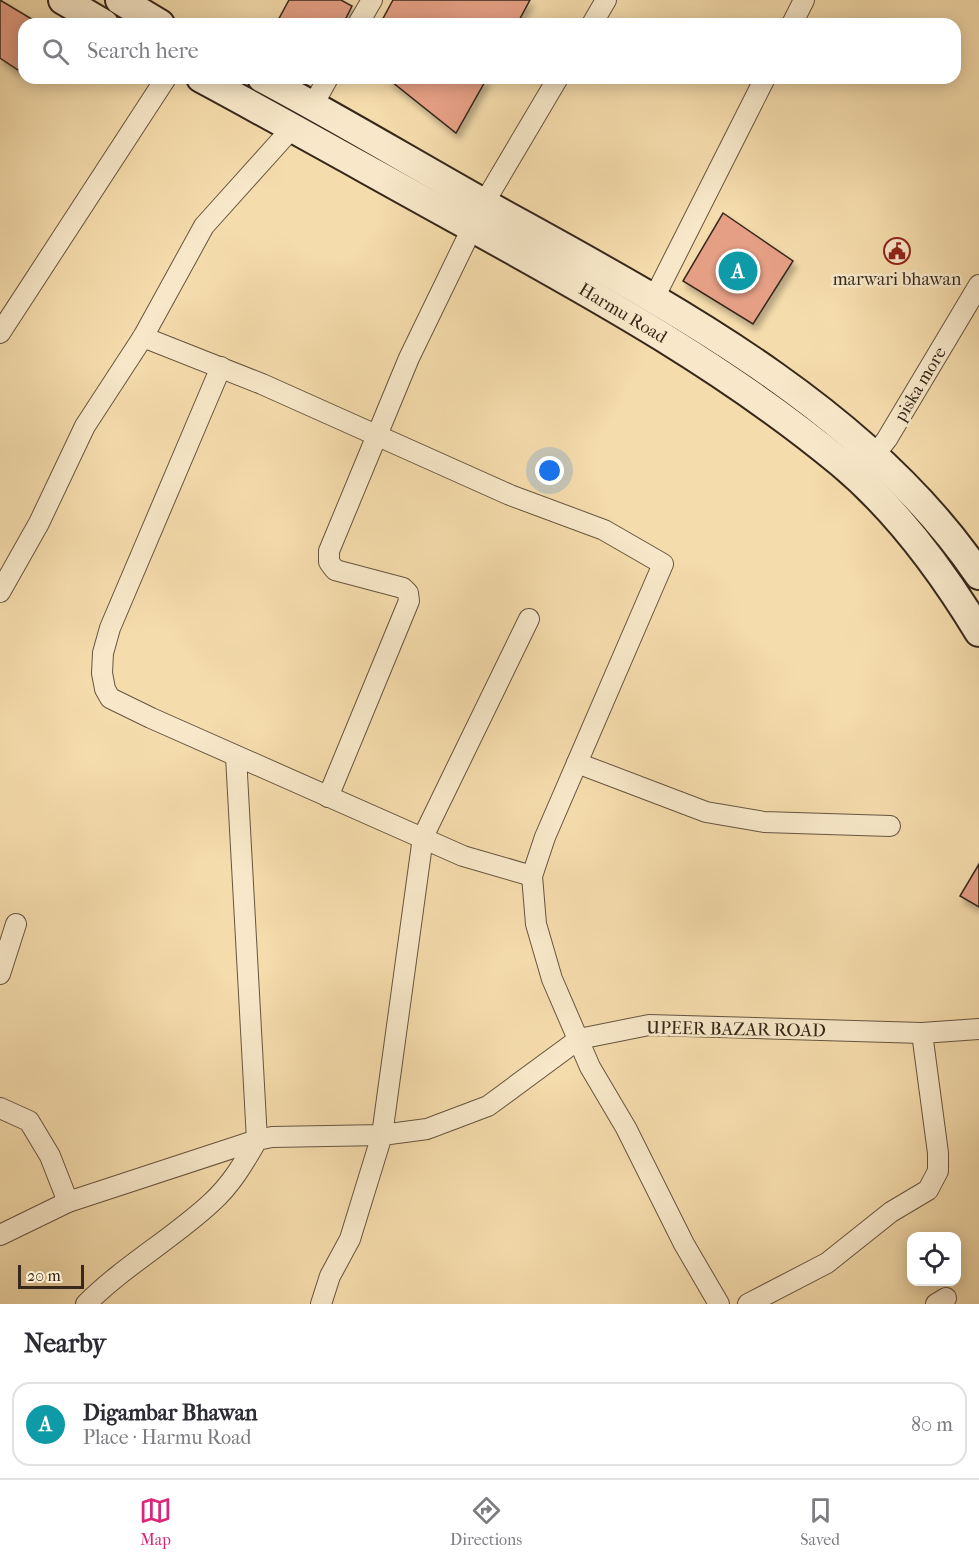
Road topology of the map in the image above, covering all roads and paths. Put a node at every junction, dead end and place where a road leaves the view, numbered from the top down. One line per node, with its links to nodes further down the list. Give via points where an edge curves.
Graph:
1 (63, 0): 5 (main road)
2 (372, 0): 6 (street)
3 (606, 0): 7 (street)
4 (804, 0): 8 (street)
5 (94, 18)
6 (362, 18)
7 (596, 18)
8 (795, 18)
9 (162, 84): 20 (street)
10 (212, 84): 16 (main road, Harmu Road)
11 (273, 84): 15 (main road, Harmu Road)
12 (325, 84): 15 (street)
13 (554, 84): 17 (street)
14 (762, 84): 19 (street)
15 (313, 105): 17 (main road, Harmu Road)
16 (293, 127): 17 (main road, Harmu Road); 21 (street, via 204,226)
17 (478, 215): 19 (main road, Harmu Road); 23 (street, via 409,358); 25 (main road, Harmu Road, via 657,332 807,437)
18 (979, 285): 24 (street, piska more)
19 (653, 300): 24 (main road, Harmu Road, via 739,353 834,421)
20 (0, 333)
21 (143, 337): 22 (street); 27 (street, via 85,426 39,523)
22 (221, 367): 23 (street); 30 (street, via 110,628 102,673 110,698)
23 (377, 438): 31 (street, via 604,530 663,564); 32 (street, via 329,551 329,562 335,570 403,588 409,601)
24 (875, 456): 25 (street, piska more); 26 (main road, Harmu Road, via 955,540)
25 (856, 479): 29 (main road, Harmu Road, via 900,522)
26 (979, 575)
27 (0, 592)
28 (530, 619): 34 (street)
29 (979, 632)
30 (236, 756): 32 (street); 43 (street)
31 (577, 763): 33 (street, via 706,812 764,822); 35 (street)
32 (328, 797): 34 (street)
33 (890, 826)
34 (423, 837): 35 (street, via 464,855); 42 (street)
35 (532, 876): 40 (street, via 536,924 552,979)
36 (16, 924): 37 (street)
37 (0, 974)
38 (979, 1029): 39 (street, UPEER BAZAR ROAD)
39 (922, 1033): 40 (street, UPEER BAZAR ROAD, via 649,1025); 49 (street, via 938,1154 935,1181 827,1263)
40 (579, 1039): 42 (street, UPEER BAZAR ROAD, via 488,1106 427,1129); 48 (street, via 590,1067 627,1128 684,1244)
41 (0, 1108): 44 (street, via 29,1121 50,1156)
42 (382, 1135): 43 (street, UPEER BAZAR ROAD); 47 (street, via 350,1239 330,1276)
43 (257, 1140): 44 (street, UPEER BAZAR ROAD); 46 (street, via 238,1173 212,1203)
44 (68, 1202): 45 (street, UPEER BAZAR ROAD)
45 (0, 1234)
46 (86, 1304)
47 (321, 1304)
48 (719, 1304)
49 (748, 1304)

